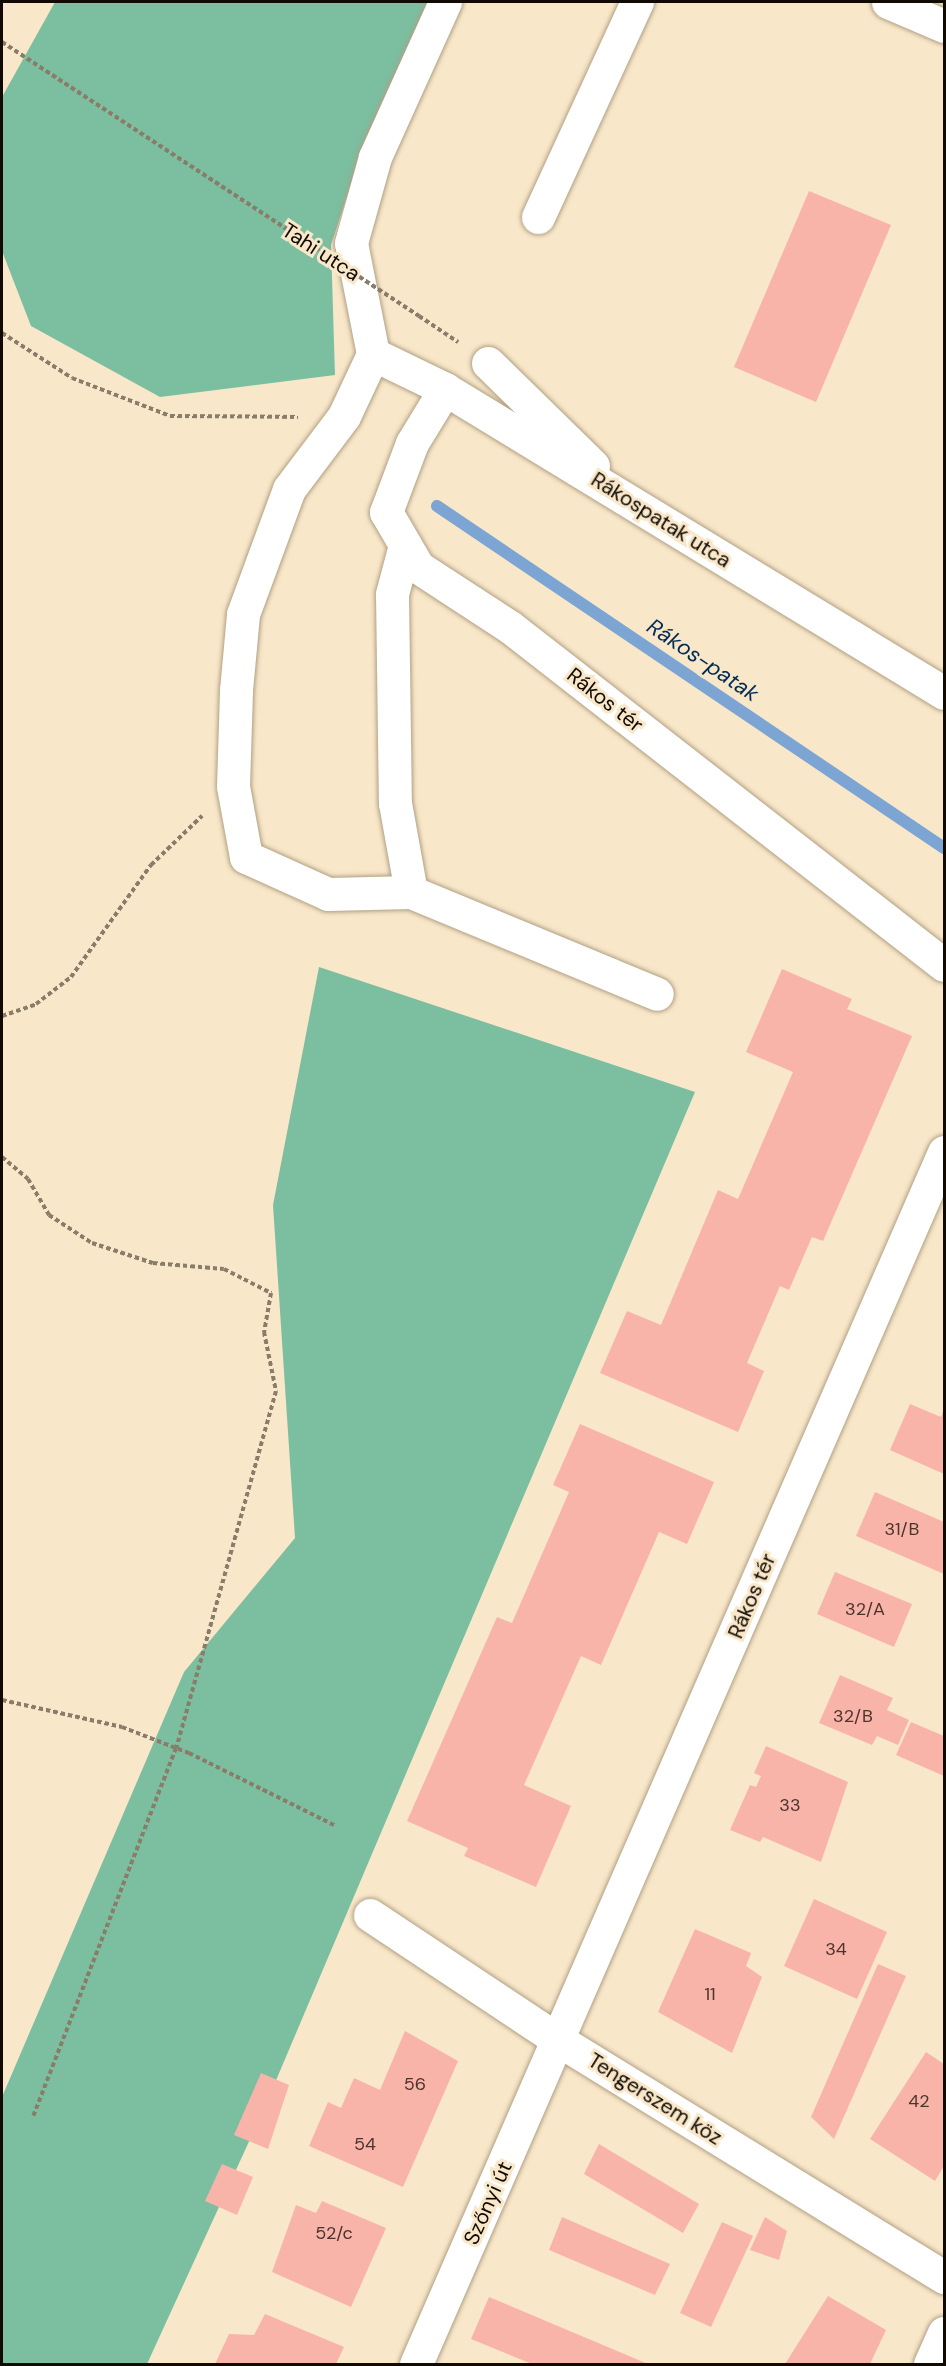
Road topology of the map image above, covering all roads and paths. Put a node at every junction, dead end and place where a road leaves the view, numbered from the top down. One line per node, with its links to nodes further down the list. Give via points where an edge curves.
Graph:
1 (445, 2): 8 (street, via 375,157 351,243)
2 (637, 2): 6 (street)
3 (888, 2): 4 (street)
4 (945, 26)
5 (2, 42): 9 (path, Tahi utca, bridge)
6 (538, 217)
7 (2, 333): 11 (path, via 72,378 170,416)
8 (373, 354): 10 (street, Rákospatak utca); 11 (street)
9 (488, 363): 12 (street)
10 (445, 389): 12 (street, Rákospatak utca); 13 (street, Rákos tér, via 412,443 386,512)
11 (344, 416): 15 (street, via 290,489 243,614)
12 (617, 491): 14 (street, Rákospatak utca)
13 (405, 545): 16 (street, via 392,594 395,803); 17 (street, Rákos tér, via 418,567 510,627)
14 (945, 693)
15 (233, 786): 16 (street, via 246,857 328,894); 19 (path, via 151,865 71,977 36,1004)
16 (411, 892): 18 (street)
17 (945, 964)
18 (657, 994)
19 (2, 1016)
20 (945, 1152): 26 (street, Rákos tér)
21 (2, 1157): 23 (path, via 28,1179 49,1215 92,1243 153,1263 224,1269 271,1293 264,1332 276,1391)
22 (2, 1700): 23 (path, via 122,1727)
23 (176, 1748): 24 (path); 27 (path)
24 (336, 1826)
25 (370, 1915): 26 (street, Tengerszem köz)
26 (560, 2041): 28 (street, Tengerszem köz); 30 (street, Szőnyi út)
27 (33, 2116)
28 (945, 2277)
29 (945, 2333): 31 (street)
30 (416, 2364)
31 (930, 2364)

